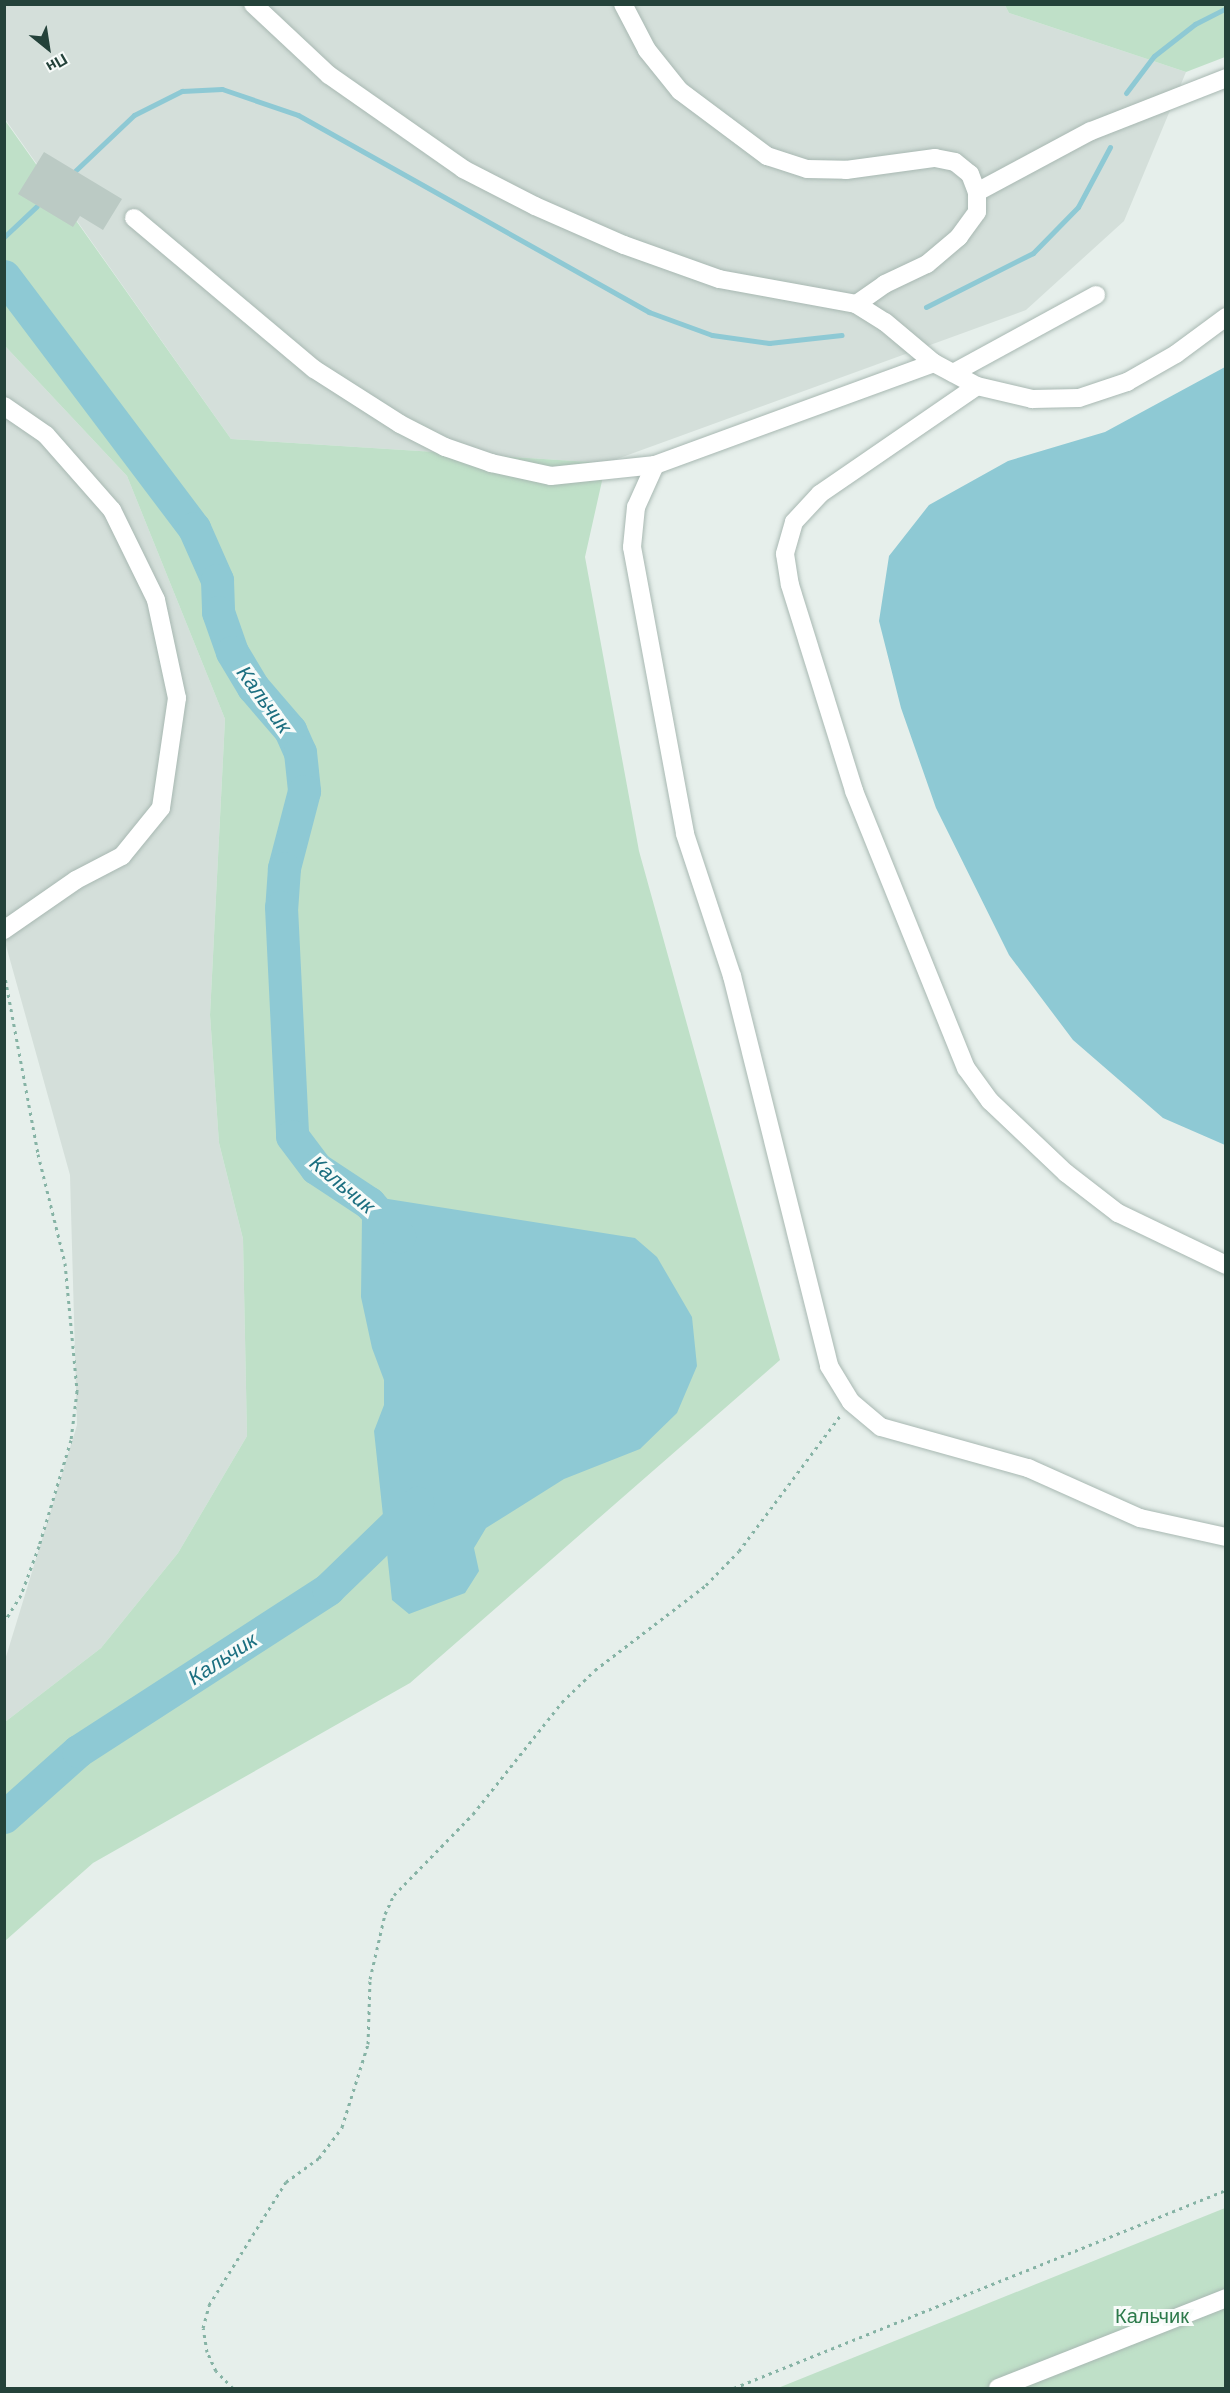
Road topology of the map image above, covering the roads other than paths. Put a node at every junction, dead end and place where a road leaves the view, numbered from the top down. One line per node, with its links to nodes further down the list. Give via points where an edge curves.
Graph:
1 (253, 4): 7 (street, via 329,75 391,121 463,169 536,206 624,245 718,279)
2 (622, 4): 4 (street, via 647,50 680,91 767,156 807,169 846,170 935,158 955,162 970,174)
3 (1226, 78): 4 (street, via 1091,130)
4 (977, 192): 7 (street, via 976,212 959,237 927,264 885,284)
5 (134, 218): 13 (street, via 314,369 400,424 445,447 491,463 552,476)
6 (1096, 295): 10 (street)
7 (856, 304): 9 (street, via 885,322)
8 (1226, 317): 11 (street, via 1176,354 1127,382 1079,398 1032,399)
9 (934, 363): 10 (street); 13 (street)
10 (953, 373): 11 (street)
11 (977, 386): 15 (street, via 820,494 794,522 785,554 790,585 854,791 966,1068 990,1101 1118,1214)
12 (4, 406): 14 (street, via 46,435 112,510 156,600 177,698 161,808 122,856 76,880)
13 (655, 465): 16 (street, via 636,507 632,547 685,834 732,976 829,1366 851,1402 881,1427 1028,1468 1140,1518)
14 (4, 930)
15 (1226, 1265)
16 (1226, 1537)
17 (1226, 2298): 18 (street)
18 (998, 2388)

